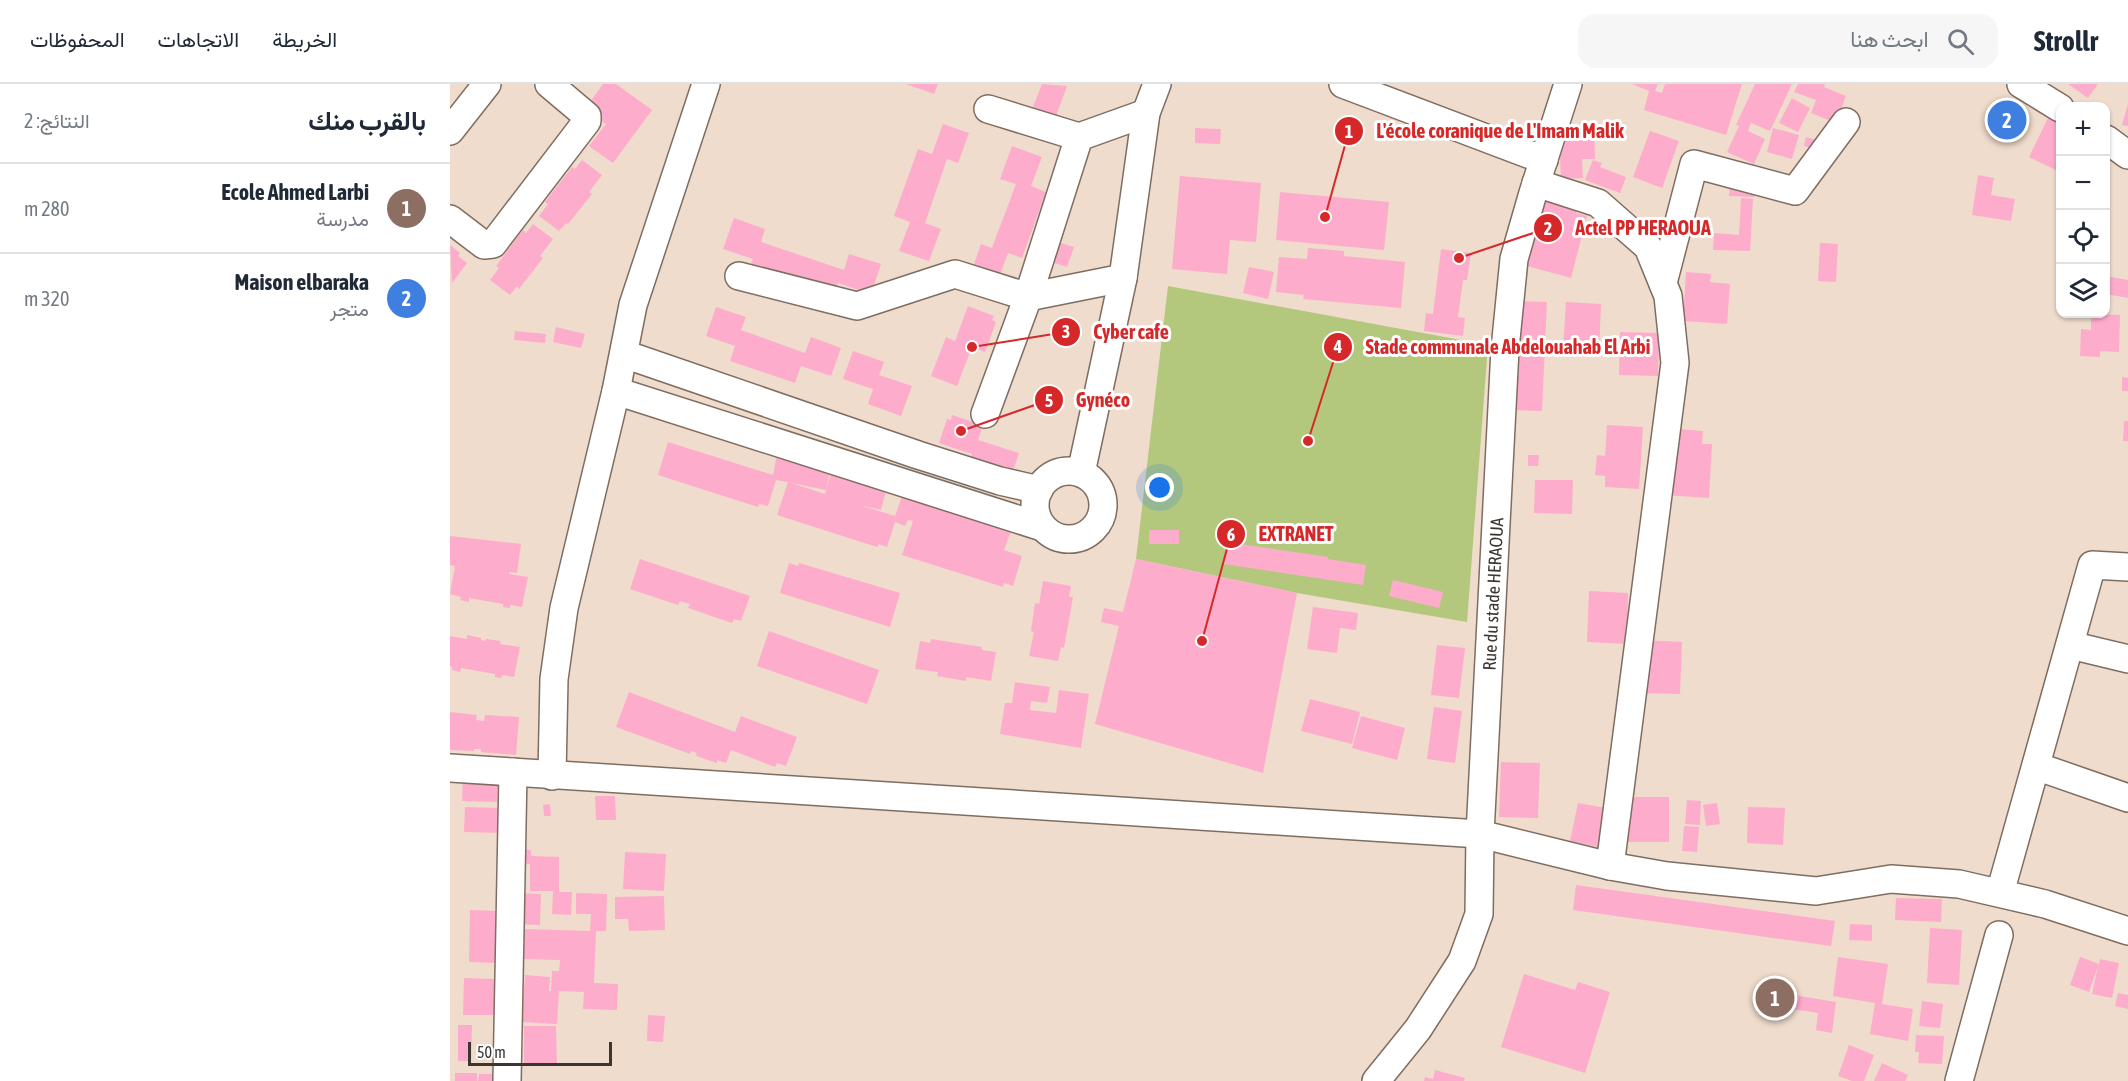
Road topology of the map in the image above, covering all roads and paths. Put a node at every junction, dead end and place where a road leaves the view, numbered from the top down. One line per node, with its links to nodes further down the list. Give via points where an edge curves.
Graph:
1 (549, 84): 17 (street, via 587,116 587,121 493,244 484,245)
2 (706, 84): 22 (street, via 633,305)
3 (1157, 84): 10 (street)
4 (1342, 84): 16 (street)
5 (1568, 84): 16 (street, Rue du stade HERAOUA)
6 (2021, 84): 8 (street)
7 (482, 86): 12 (street)
8 (2056, 105)
9 (988, 109): 13 (street)
10 (1146, 113): 13 (street); 19 (street)
11 (1846, 122): 20 (street, via 1795,191 1694,164)
12 (450, 131)
13 (1079, 137): 21 (street)
14 (2110, 142): 15 (street)
15 (2128, 155)
16 (1540, 171): 20 (street, via 1598,203 1648,247); 36 (street, Rue du stade HERAOUA, via 1514,259 1505,349)
17 (450, 219)
18 (739, 276): 21 (street, via 857,306 955,274)
19 (1123, 278): 21 (street); 25 (street)
20 (1663, 283): 37 (street, via 1668,296 1675,363)
21 (1028, 297): 24 (street)
22 (624, 354): 23 (street); 26 (street, via 918,455)
23 (616, 391): 27 (street); 34 (street, via 564,608 554,679)
24 (985, 414)
25 (1080, 472): 26 (street, via 1061,472); 27 (street, via 1097,484 1104,502 1101,521 1087,535 1068,540)
26 (1039, 490): 27 (street, via 1035,509)
27 (1042, 527)
28 (2128, 567): 29 (street, via 2092,565)
29 (2070, 645): 30 (street); 31 (street)
30 (2128, 659)
31 (2036, 766): 35 (street); 38 (street)
32 (450, 768): 33 (street)
33 (513, 772): 34 (street); 41 (street)
34 (552, 776): 36 (street)
35 (2128, 798)
36 (1480, 834): 37 (street); 42 (street, Rue du stade HERAOUA, via 1479,914 1462,961 1418,1029)
37 (1610, 866): 38 (street, via 1666,876 1816,891 1892,879 1959,884)
38 (2001, 893): 39 (street)
39 (2128, 931)
40 (1999, 935): 43 (street)
41 (507, 1081)
42 (1376, 1081)
43 (1959, 1081)

